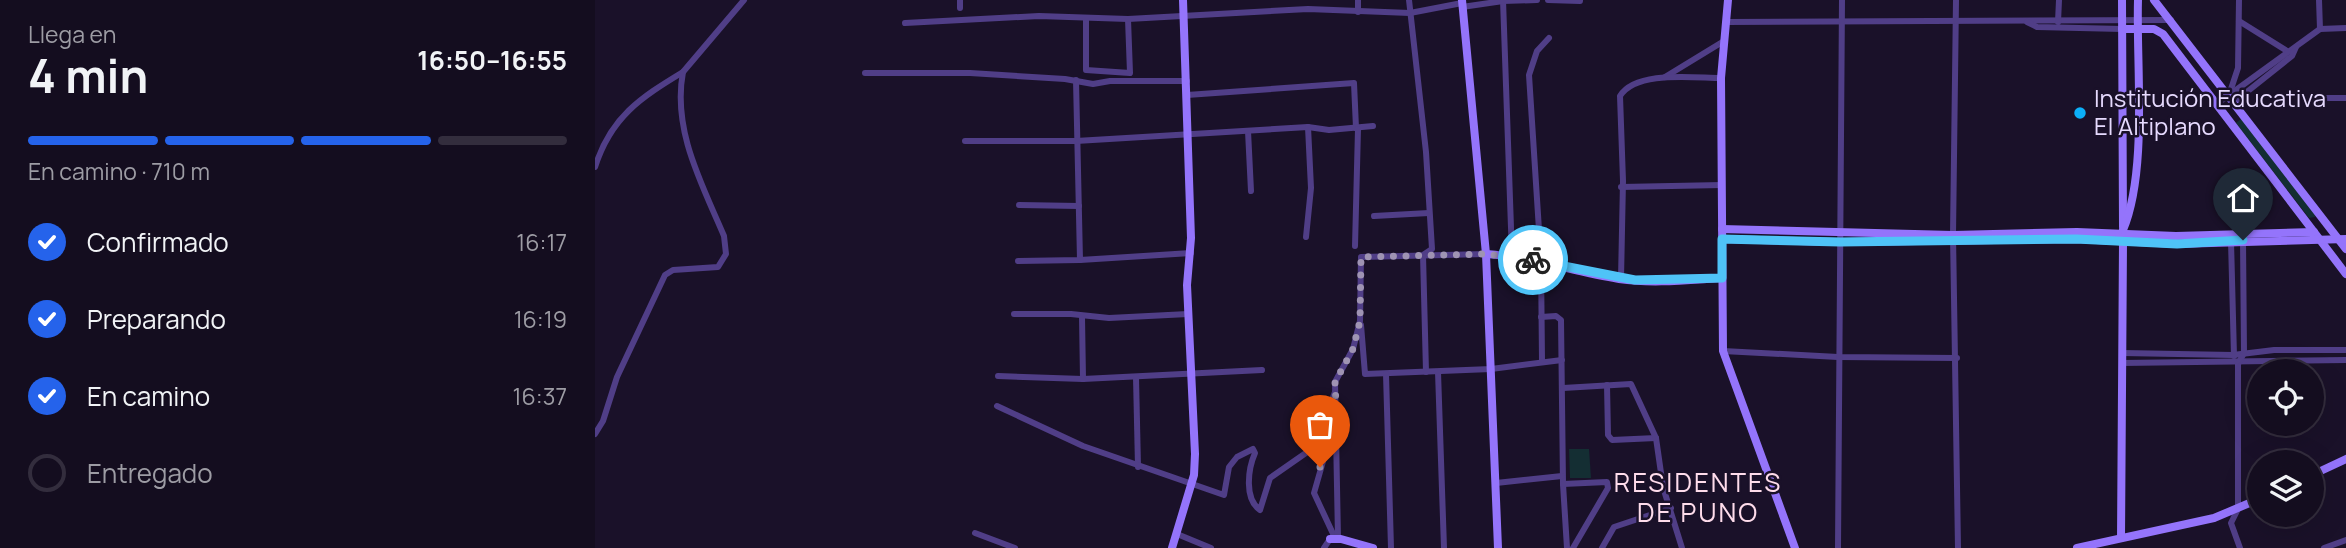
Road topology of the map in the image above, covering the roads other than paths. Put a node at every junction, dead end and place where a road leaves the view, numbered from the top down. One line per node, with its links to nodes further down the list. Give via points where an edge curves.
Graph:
1 (744, 0): 45 (street)
2 (1183, 0): 23 (street)
3 (1307, 0): 20 (street)
4 (1357, 0): 21 (street)
5 (1409, 0): 22 (street)
6 (1503, 0): 7 (street); 19 (street); 90 (street)
7 (1537, 0)
8 (1548, 0): 18 (street)
9 (1728, 0): 30 (street)
10 (1842, 0): 27 (street)
11 (1956, 0): 28 (street)
12 (2059, 0): 31 (street)
13 (2122, 0): 35 (street)
14 (2138, 0): 34 (street)
15 (2154, 0): 26 (street)
16 (2239, 0): 32 (street)
17 (2319, 0): 37 (street)
18 (1580, 1)
19 (1462, 4): 22 (street); 88 (street)
20 (1308, 9): 21 (street); 23 (street)
21 (1358, 12): 22 (street)
22 (1409, 13): 73 (street)
23 (1183, 15): 25 (street); 52 (street)
24 (1086, 18): 25 (street); 25 (street, via 1086,70 1130,73); 33 (street)
25 (1128, 19)
26 (2171, 20): 34 (street); 38 (street)
27 (1842, 21): 28 (street); 30 (street); 79 (street)
28 (1956, 21): 29 (street); 80 (street)
29 (2025, 21): 31 (street); 35 (street, via 2037,27)
30 (1725, 22): 41 (street)
31 (2058, 22): 35 (street)
32 (2239, 22): 43 (street); 44 (street)
33 (905, 23)
34 (2137, 26): 35 (street); 39 (street, via 2158,30); 77 (street, via 2137,142)
35 (2123, 27): 77 (street)
36 (2346, 28): 37 (street)
37 (2320, 29): 42 (street)
38 (2181, 33): 39 (street); 54 (street)
39 (2166, 37): 57 (street)
40 (1549, 38): 91 (street, via 1537,51 1528,82 1539,230)
41 (1724, 41): 49 (street); 50 (street)
42 (2297, 47): 43 (street); 48 (street)
43 (2287, 51): 47 (street)
44 (2238, 68): 47 (street); 54 (street)
45 (683, 72): 67 (street, via 632,106 603,142); 129 (street, via 684,134 724,236 726,254 718,267 673,270 665,275)
46 (865, 74): 51 (street, via 970,73)
47 (2254, 76): 48 (street); 54 (street)
48 (2267, 76): 58 (street, via 2238,99)
49 (1664, 78): 50 (street); 69 (street, via 1636,84 1620,96)
50 (1721, 78): 68 (street)
51 (1076, 80): 52 (street, via 1093,84); 66 (street)
52 (1187, 81): 53 (street)
53 (1187, 95): 62 (street, via 1354,83); 64 (street)
54 (2229, 95): 57 (street); 58 (street)
55 (2326, 98): 56 (street)
56 (2346, 98)
57 (2218, 103): 59 (street)
58 (2240, 108): 59 (street); 82 (street)
59 (2230, 120): 76 (street)
60 (1373, 126): 62 (street)
61 (1308, 127): 62 (street, via 1328,131); 63 (street); 78 (street, via 1311,188)
62 (1357, 128): 85 (street)
63 (1248, 131): 64 (street); 70 (street)
64 (1189, 134): 66 (street); 87 (street)
65 (965, 141): 66 (street)
66 (1076, 141): 72 (street)
67 (595, 167)
68 (1722, 185): 69 (street); 75 (street)
69 (1621, 187): 97 (street)
70 (1251, 191)
71 (1019, 205): 72 (street)
72 (1079, 206): 92 (street)
73 (1429, 213): 74 (street); 89 (street, via 1432,249)
74 (1374, 216)
75 (1722, 229): 79 (street); 81 (street)
76 (2317, 235): 77 (street); 82 (street); 84 (street); 95 (street)
77 (2123, 236): 80 (street); 83 (street); 105 (street)
78 (1306, 237)
79 (1840, 238): 80 (street); 81 (street); 108 (street)
80 (1953, 238): 109 (street)
81 (1722, 239): 96 (street)
82 (2342, 239): 86 (street)
83 (2231, 240): 84 (street); 107 (street)
84 (2243, 240): 106 (street)
85 (1355, 246)
86 (2346, 248)
87 (1191, 253): 92 (street); 99 (street)
88 (1486, 254): 89 (street); 90 (street); 115 (street)
89 (1423, 255): 102 (street, via 1361,257); 117 (street)
90 (1512, 256): 91 (street)
91 (1524, 258): 94 (street)
92 (1080, 260): 93 (street)
93 (1018, 261)
94 (1541, 261): 97 (street); 101 (street)
95 (2346, 274)
96 (1722, 278): 97 (street); 104 (street)
97 (1621, 279)
98 (1014, 314): 100 (street, via 1072,313)
99 (1188, 314): 100 (street); 119 (street)
100 (1082, 317): 123 (street)
101 (1541, 317): 110 (street, via 1561,320); 112 (street)
102 (1360, 321): 120 (street, via 1365,374); 126 (street, via 1353,349 1335,382)
103 (2346, 350): 106 (street)
104 (1723, 351): 108 (street); 157 (street)
105 (2122, 353): 107 (street); 113 (street)
106 (2244, 353): 107 (street); 114 (street)
107 (2233, 355): 114 (street)
108 (1838, 357): 109 (street); 158 (street)
109 (1957, 358): 159 (street)
110 (1562, 360): 112 (street); 125 (street)
111 (2346, 360): 114 (street, via 2270,359)
112 (1542, 362): 115 (street)
113 (2122, 363): 114 (street); 142 (street)
114 (2238, 364): 139 (street)
115 (1492, 369): 118 (street); 135 (street)
116 (1262, 370): 119 (street)
117 (1426, 372): 118 (street); 120 (street)
118 (1438, 372): 151 (street)
119 (1192, 374): 122 (street); 136 (street, via 1195,454)
120 (1386, 374): 150 (street)
121 (998, 376): 123 (street)
122 (1136, 377): 123 (street); 132 (street)
123 (1083, 379)
124 (1607, 385): 125 (street); 130 (street, via 1631,384); 130 (street, via 1608,435 1612,440)
125 (1563, 388): 134 (street)
126 (1335, 393): 128 (street); 136 (street, via 1313,448 1270,478 1260,510 1253,504 1249,481 1253,449 1229,467 1224,495)
127 (997, 406): 132 (street)
128 (1337, 429): 143 (street); 143 (street, via 1314,493)
129 (595, 434)
130 (1655, 438): 138 (street)
131 (2346, 459): 133 (street)
132 (1138, 467): 136 (street)
133 (2324, 469)
134 (1562, 480): 135 (street); 153 (street); 154 (street, via 1607,482 1608,488)
135 (1496, 483): 152 (street)
136 (1191, 484): 141 (street)
137 (2247, 505): 139 (street)
138 (1671, 508): 155 (street, via 1614,527); 156 (street)
139 (2238, 509): 142 (street); 162 (street, via 2231,523)
140 (975, 533): 145 (street)
141 (1177, 534): 146 (street); 147 (street)
142 (2121, 538): 160 (street); 161 (street)
143 (1335, 539): 148 (street); 149 (street)
144 (2346, 540): 163 (street)
145 (1015, 548)
146 (1172, 548)
147 (1211, 548)
148 (1324, 548)
149 (1373, 548)
150 (1391, 548)
151 (1444, 548)
152 (1498, 548)
153 (1567, 548)
154 (1573, 548)
155 (1602, 548)
156 (1682, 548)
157 (1795, 548)
158 (1838, 548)
159 (1958, 548)
160 (2077, 548)
161 (2125, 548)
162 (2240, 548)
163 (2324, 548)

